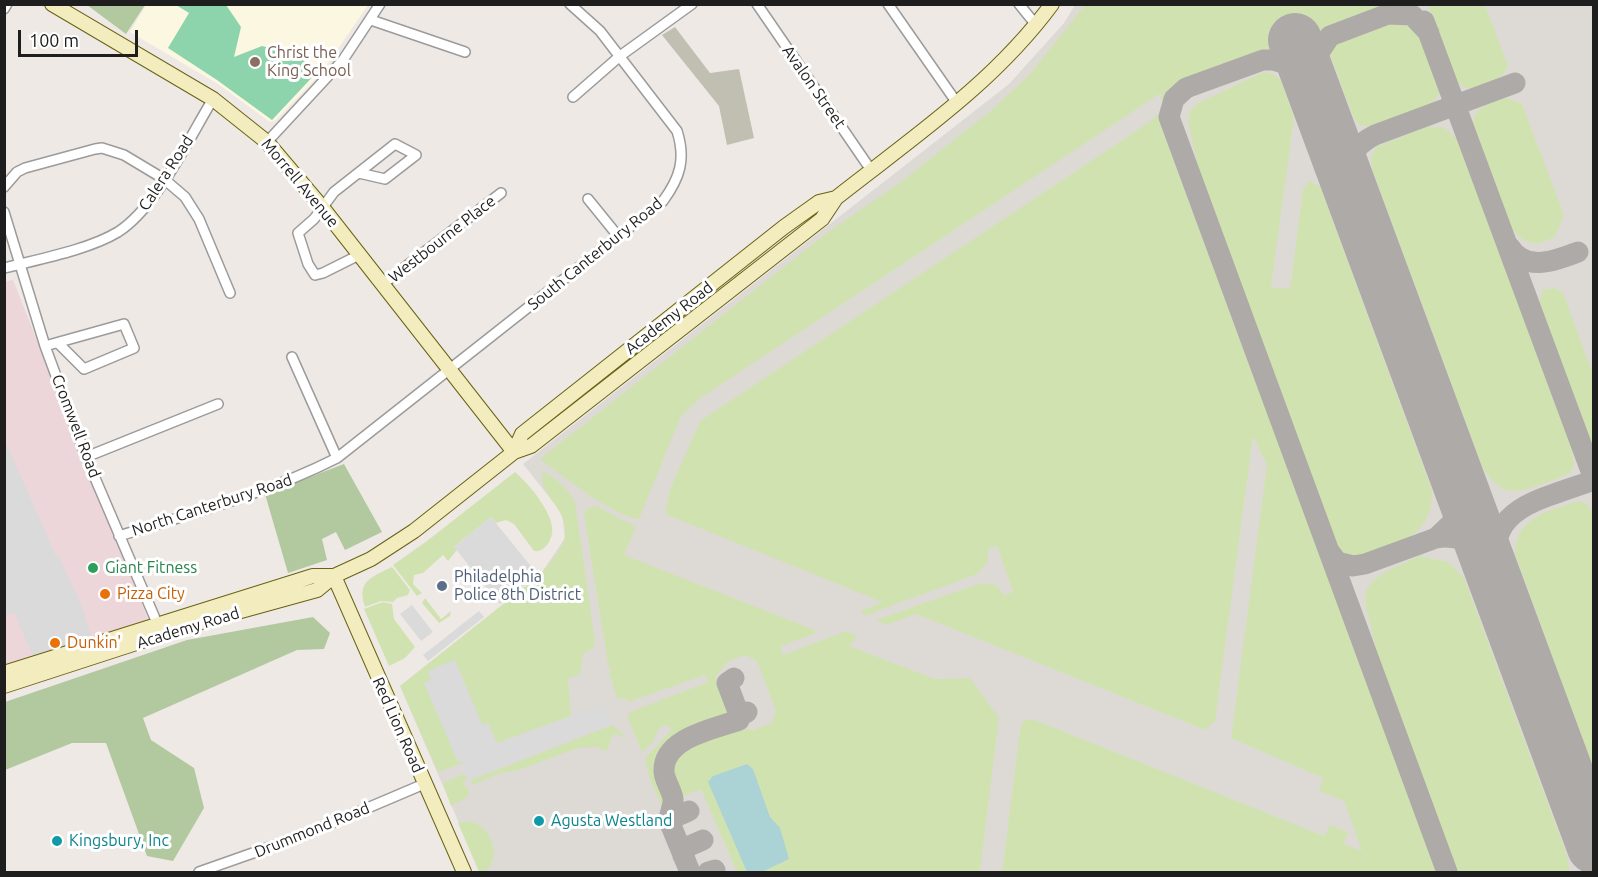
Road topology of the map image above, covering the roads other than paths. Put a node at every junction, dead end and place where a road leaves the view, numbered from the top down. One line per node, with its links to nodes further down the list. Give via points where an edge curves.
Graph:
1 (7, 4): 10 (street)
2 (52, 4): 16 (main road, Morrell Avenue)
3 (380, 4): 11 (street)
4 (570, 4): 14 (street, South Canterbury Road)
5 (692, 4): 14 (street)
6 (757, 4): 19 (street, Avalon Street)
7 (888, 4): 17 (street)
8 (1019, 4): 12 (street)
9 (1052, 4): 12 (main road, Academy Road)
10 (4, 9)
11 (372, 20): 13 (street); 18 (street, via 322,85)
12 (1036, 25): 17 (main road, Academy Road, via 1008,58)
13 (465, 52)
14 (620, 56): 15 (street); 27 (street, South Canterbury Road, via 677,131 682,156 675,184 663,201)
15 (573, 97)
16 (213, 99): 18 (main road, Morrell Avenue); 21 (street, Calera Road)
17 (957, 103): 19 (main road, Academy Road)
18 (267, 142): 25 (main road, Morrell Avenue)
19 (871, 170): 38 (main road, Academy Road, via 836,198 822,219 531,446)
20 (359, 172): 20 (street, via 385,179 416,155 395,144); 25 (street)
21 (164, 179): 22 (street, via 124,155 102,148 25,168); 29 (street, Calera Road, via 147,206 118,232); 32 (street, via 192,205)
22 (4, 188)
23 (501, 193): 31 (street, Westbourne Place)
24 (588, 199): 27 (street)
25 (322, 207): 28 (main road, Morrell Avenue); 28 (street, Morrell Avenue, via 298,233 315,275)
26 (4, 212): 29 (street, Cromwell Road)
27 (618, 236): 36 (street, South Canterbury Road)
28 (359, 255): 31 (main road, Morrell Avenue)
29 (20, 264): 30 (street, Calera Road); 34 (street, Cromwell Road)
30 (4, 268)
31 (383, 284): 36 (main road, Morrell Avenue)
32 (230, 293)
33 (58, 343): 33 (street, via 84,369 134,348 124,324); 34 (street)
34 (45, 346): 39 (street, Cromwell Road)
35 (292, 357): 40 (street)
36 (451, 369): 38 (main road, Morrell Avenue); 40 (street, North Canterbury Road)
37 (218, 404): 39 (street)
38 (514, 452): 42 (main road, Academy Road, via 414,531 371,559)
39 (86, 457): 41 (street, Cromwell Road)
40 (338, 458): 41 (street, North Canterbury Road, via 293,480)
41 (119, 536): 43 (street, Cromwell Road)
42 (334, 576): 43 (main road, Academy Road, via 313,576); 46 (main road, Red Lion Road)
43 (160, 629): 44 (main road, Academy Road); 45 (main road, Academy Road)
44 (4, 673)
45 (4, 686)
46 (424, 784): 47 (street, Drummond Road, via 311,832); 48 (main road, Red Lion Road)
47 (199, 873)
48 (464, 873)

